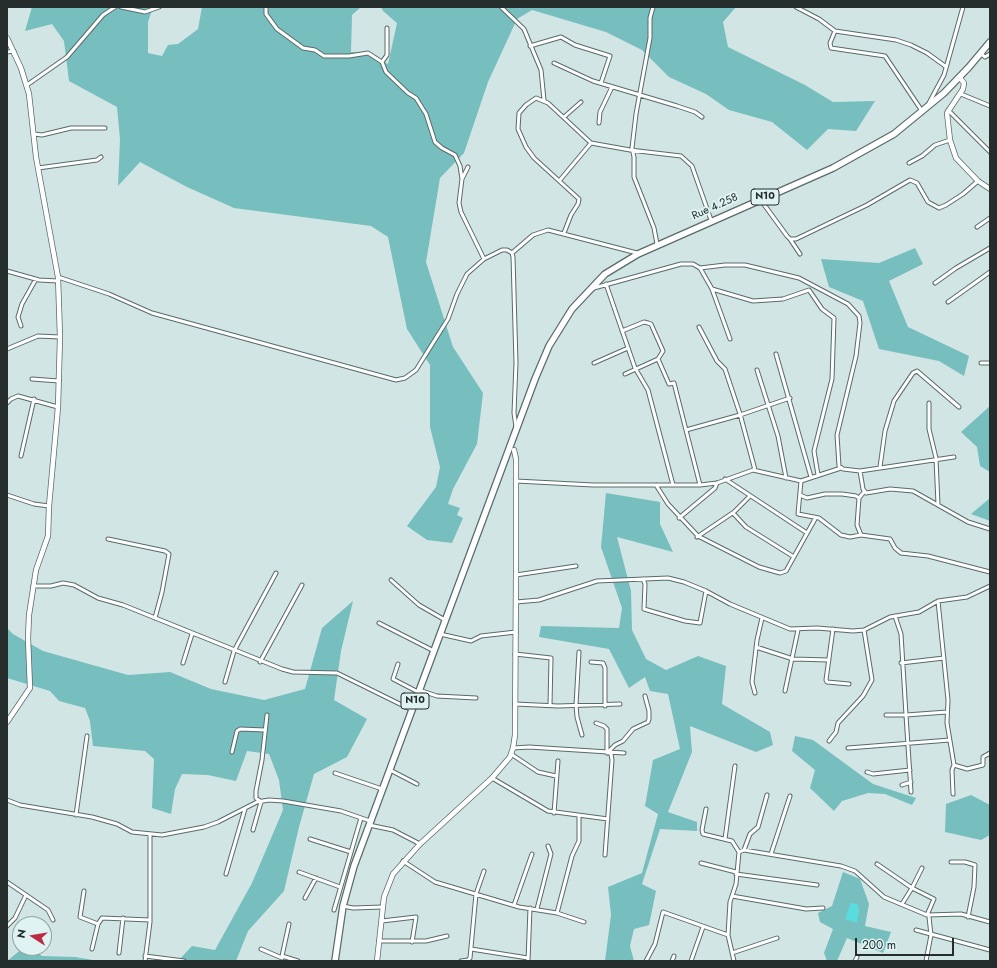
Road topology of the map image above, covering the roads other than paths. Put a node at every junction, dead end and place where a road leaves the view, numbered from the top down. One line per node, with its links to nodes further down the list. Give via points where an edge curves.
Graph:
1 (115, 7): 23 (street, via 103,15 67,57)
2 (121, 7): 3 (street, via 145,12)
3 (159, 7)
4 (266, 7): 18 (street, via 266,14 277,29 303,48 315,50 324,56 368,53)
5 (501, 7): 13 (street, via 524,29)
6 (653, 7): 26 (street)
7 (796, 7): 10 (street)
8 (963, 7): 20 (street)
9 (387, 28): 18 (street, via 387,55)
10 (835, 32): 20 (street, via 896,40 927,53); 30 (street, via 830,43 831,48 885,56)
11 (7, 38): 14 (street)
12 (990, 42): 16 (highway, Rue 4.258 / N10)
13 (530, 46): 22 (street, via 561,37 575,45 610,56); 27 (street, via 541,70)
14 (14, 51): 15 (street); 23 (street)
15 (7, 52)
16 (981, 54): 17 (street, via 985,57); 21 (highway, Rue 4.258 / N10)
17 (990, 54)
18 (382, 62): 45 (street, via 386,72 416,98 426,114 435,142 455,155)
19 (554, 63): 22 (street)
20 (945, 66): 30 (street, via 942,79)
21 (960, 78): 25 (street, via 964,86); 30 (highway, Rue 4.258 / N10)
22 (601, 83): 24 (street)
23 (27, 85): 36 (street)
24 (612, 87): 26 (street); 34 (street, via 600,112)
25 (961, 94): 29 (street); 31 (street)
26 (639, 96): 33 (street, via 689,110); 39 (street)
27 (544, 100): 32 (street); 46 (street, via 536,98 526,105 519,113 518,129 534,158)
28 (581, 102): 32 (street)
29 (990, 106)
30 (925, 110): 49 (highway, Rue 4.258 / N10, via 894,134 854,157)
31 (948, 110): 37 (street, via 946,121); 40 (street)
32 (564, 117): 38 (street)
33 (702, 117)
34 (600, 123)
35 (105, 128): 36 (street, via 71,128 42,135)
36 (34, 134): 44 (street)
37 (950, 140): 42 (street, via 935,145); 47 (street, via 956,158)
38 (592, 142): 39 (street); 46 (street)
39 (632, 150): 51 (street, via 680,156 692,166); 55 (street, via 634,177 654,228)
40 (990, 152)
41 (101, 157): 44 (street, via 98,160)
42 (909, 163)
43 (468, 167): 45 (street)
44 (38, 168): 65 (street)
45 (462, 179): 60 (street, via 459,203 461,212)
46 (560, 180): 53 (street, via 579,201)
47 (978, 181): 48 (street); 54 (street, via 946,206 939,208 928,202 917,182 910,180 809,234)
48 (990, 189)
49 (760, 199): 51 (highway, Rue 4.258 / N10); 54 (street)
50 (990, 218): 52 (street)
51 (711, 220): 55 (highway, Rue 4.258 / N10)
52 (977, 227)
53 (564, 233): 57 (street, via 540,231); 58 (street)
54 (790, 239): 59 (street)
55 (657, 244): 58 (highway, Rue 4.258 / N10)
56 (990, 248): 66 (street)
57 (512, 253): 60 (street, via 502,250); 96 (street)
58 (638, 254): 68 (highway, Rue 4.258 / N10, via 615,267)
59 (800, 254)
60 (484, 259): 65 (street, via 467,274 448,319 416,370 405,378 396,380 152,313 109,294)
61 (700, 268): 67 (street, via 693,264 681,264); 69 (street); 103 (street, via 745,265 799,278 848,304 859,316 856,356 837,435 838,463)
62 (7, 271): 64 (street)
63 (990, 272): 70 (street)
64 (36, 279): 65 (street); 71 (street, via 18,316)
65 (58, 279): 74 (street)
66 (935, 283)
67 (606, 284): 68 (street); 73 (street)
68 (590, 289): 96 (highway, Rue 4.258 / N10, via 572,309 549,346)
69 (712, 289): 75 (street); 106 (street, via 753,301 783,299 809,290 822,309 834,318 832,379 814,451)
70 (948, 302)
71 (21, 326)
72 (699, 327): 95 (street, via 717,361 725,369)
73 (622, 331): 76 (street); 79 (street, via 644,322 651,324 662,349)
74 (60, 337): 77 (street, via 38,336); 87 (street)
75 (730, 339)
76 (628, 348): 80 (street); 83 (street)
77 (7, 350)
78 (776, 354): 88 (street)
79 (658, 359): 83 (street); 97 (street, via 669,384 674,383)
80 (594, 363)
81 (981, 363): 82 (street)
82 (990, 363)
83 (635, 368): 85 (street); 115 (street, via 648,390)
84 (757, 370): 92 (street)
85 (625, 374)
86 (32, 380): 87 (street)
87 (59, 381): 93 (street)
88 (789, 398): 92 (street); 107 (street)
89 (34, 399): 90 (street, via 18,396); 93 (street); 99 (street)
90 (7, 403)
91 (929, 403): 101 (street, via 929,429)
92 (768, 406): 95 (street); 108 (street, via 778,436)
93 (58, 407): 122 (street)
94 (959, 407): 102 (street, via 917,371 913,373 894,401 885,431)
95 (740, 415): 97 (street); 104 (street)
96 (516, 429): 98 (highway, Rue 4.258 / N10)
97 (686, 430): 113 (street)
98 (512, 448): 110 (street, via 516,459); 147 (highway, N10)
99 (21, 456)
100 (954, 457): 101 (street)
101 (936, 458): 102 (street); 121 (street)
102 (880, 467): 105 (street)
103 (841, 468): 105 (street); 106 (street)
104 (755, 470): 108 (street); 109 (street)
105 (860, 471): 116 (street)
106 (818, 475): 107 (street)
107 (812, 477): 111 (street)
108 (786, 478): 111 (street)
109 (725, 479): 112 (street); 119 (street)
110 (516, 481): 114 (street); 135 (street)
111 (801, 481): 118 (street)
112 (717, 483): 113 (street); 124 (street, via 715,488)
113 (700, 484): 115 (street)
114 (656, 485): 115 (street); 124 (street)
115 (673, 485)
116 (864, 492): 120 (street); 121 (street, via 902,489 921,494)
117 (7, 495): 122 (street)
118 (800, 495): 120 (street, via 807,498 842,494); 125 (street, via 798,514)
119 (750, 496): 123 (street); 127 (street)
120 (859, 498): 128 (street, via 857,526)
121 (938, 505): 126 (street, via 968,522)
122 (49, 506): 138 (street, via 48,536)
123 (733, 512): 129 (street); 131 (street, via 746,527)
124 (679, 518): 129 (street)
125 (815, 519): 127 (street); 128 (street, via 819,518 841,535 850,538)
126 (990, 529)
127 (807, 533): 131 (street)
128 (861, 535): 133 (street, via 890,539 894,548 901,553 928,556)
129 (697, 537): 131 (street, via 759,567 780,573 786,571)
130 (108, 539): 145 (street, via 169,554)
131 (794, 557)
132 (576, 566): 135 (street)
133 (990, 572)
134 (276, 573): 156 (street)
135 (516, 575): 143 (street)
136 (642, 579): 141 (street, via 673,579); 141 (street, via 645,584 644,609 685,621 700,623); 143 (street, via 597,581 538,600)
137 (391, 580): 147 (street, via 419,605)
138 (33, 586): 145 (street, via 69,583 98,598); 185 (street, via 28,638 30,688)
139 (302, 586): 163 (street)
140 (990, 586): 142 (street, via 967,597)
141 (706, 591): 146 (street)
142 (938, 601): 144 (street, via 920,612); 160 (street)
143 (516, 602): 152 (street)
144 (895, 616): 151 (street); 166 (street, via 901,634)
145 (155, 618): 153 (street)
146 (762, 618): 150 (street); 155 (street)
147 (445, 620): 154 (highway, N10)
148 (379, 623): 157 (street)
149 (833, 629): 150 (street); 151 (street); 162 (street)
150 (798, 630): 161 (street)
151 (864, 630): 191 (street, via 872,680 863,696 838,722 836,732)
152 (516, 632): 154 (street, via 481,636 471,641); 159 (street)
153 (192, 634): 156 (street); 165 (street)
154 (440, 634): 157 (highway, N10)
155 (756, 647): 161 (street); 172 (street, via 752,682)
156 (234, 651): 163 (street); 168 (street)
157 (434, 651): 170 (highway, N10)
158 (579, 652): 177 (street)
159 (515, 654): 175 (street); 178 (street, via 551,658)
160 (944, 658): 166 (street); 181 (street)
161 (793, 659): 162 (street); 171 (street)
162 (829, 660): 169 (street, via 827,682)
163 (260, 662): 180 (street, via 288,671 337,673)
164 (591, 662): 179 (street, via 603,663 605,668)
165 (183, 663)
166 (901, 663): 184 (street)
167 (398, 664): 170 (street, via 393,679)
168 (225, 682)
169 (849, 684)
170 (419, 691): 174 (street, via 437,696); 180 (highway, N10)
171 (785, 692)
172 (755, 693)
173 (645, 696): 196 (street, via 650,719 648,722 633,729 623,742)
174 (476, 698)
175 (516, 704): 178 (street); 193 (street)
176 (620, 704): 179 (street)
177 (576, 705): 178 (street); 179 (street); 188 (street)
178 (550, 706)
179 (605, 706)
180 (412, 710): 203 (highway, N10)
181 (947, 712): 184 (street); 190 (street)
182 (267, 715): 187 (street)
183 (886, 715): 184 (street)
184 (906, 715): 192 (street)
185 (7, 722)
186 (596, 723): 196 (street, via 607,729)
187 (265, 730): 195 (street, via 237,731); 218 (street, via 256,791 256,798)
188 (582, 734)
189 (87, 736): 222 (street)
190 (950, 740): 192 (street); 201 (street)
191 (829, 741)
192 (908, 744): 194 (street); 204 (street)
193 (513, 748): 196 (street); 198 (street)
194 (848, 748)
195 (232, 752)
196 (607, 752): 199 (street); 225 (street, via 611,754 612,760)
197 (990, 753): 201 (street, via 983,757 982,765 967,769)
198 (511, 754): 207 (street, via 538,772); 208 (street)
199 (624, 754)
200 (558, 761): 207 (street)
201 (954, 765): 214 (street)
202 (735, 766): 230 (street)
203 (389, 770): 210 (street); 212 (highway, N10)
204 (910, 770): 205 (street, via 880,774); 209 (street)
205 (867, 772)
206 (335, 773): 212 (street)
207 (556, 776): 221 (street)
208 (492, 778): 221 (street); 231 (street)
209 (911, 782): 211 (street); 213 (street)
210 (417, 784)
211 (902, 785)
212 (382, 789): 226 (highway, N10)
213 (911, 792)
214 (953, 794)
215 (767, 795): 233 (street, via 758,827 750,834)
216 (790, 796): 237 (street)
217 (7, 800): 222 (street, via 20,805)
218 (261, 802): 220 (street); 224 (street, via 283,800 341,811); 227 (street)
219 (706, 808): 230 (street, via 703,834)
220 (245, 809): 228 (street, via 204,826 172,834); 247 (street)
221 (554, 813): 223 (street)
222 (76, 815): 228 (street, via 92,817 117,824 129,831)
223 (579, 816): 225 (street); 266 (street, via 579,841 572,856)
224 (361, 818): 226 (street); 234 (street)
225 (608, 819): 238 (street)
226 (370, 823): 231 (street, via 393,830); 259 (highway, N10)
227 (253, 830)
228 (150, 835): 271 (street)
229 (310, 839): 234 (street)
230 (725, 839): 235 (street, via 732,841)
231 (420, 844): 239 (street)
232 (548, 846): 264 (street, via 551,854)
233 (744, 850): 235 (street); 237 (street)
234 (351, 852): 251 (street)
235 (739, 852): 246 (street)
236 (532, 854): 260 (street)
237 (771, 854): 258 (street, via 856,871 884,897)
238 (605, 855)
239 (403, 861): 254 (street, via 435,882); 261 (street, via 389,882)
240 (951, 862): 268 (street, via 975,865)
241 (701, 863): 246 (street)
242 (877, 864): 252 (street)
243 (922, 868): 252 (street)
244 (299, 872): 248 (street)
245 (484, 872): 254 (street)
246 (736, 873): 250 (street); 256 (street)
247 (226, 874)
248 (316, 878): 251 (street); 257 (street)
249 (7, 882): 255 (street)
250 (817, 885)
251 (340, 887): 265 (street)
252 (912, 888): 258 (street); 267 (street, via 934,899)
253 (84, 891): 275 (street, via 80,917)
254 (476, 894): 260 (street); 288 (street)
255 (26, 895): 270 (street, via 48,910); 277 (street, via 15,918)
256 (732, 896): 263 (street, via 806,909); 280 (street)
257 (305, 898)
258 (902, 904): 267 (street)
259 (343, 906): 261 (street); 300 (highway, N10)
260 (514, 906): 262 (street)
261 (384, 907): 272 (street)
262 (530, 908): 264 (street); 296 (street)
263 (823, 908)
264 (537, 909): 266 (street)
265 (334, 910)
266 (557, 913): 274 (street)
267 (928, 916): 268 (street, via 961,914); 281 (street)
268 (968, 917): 273 (street)
269 (123, 918): 271 (street); 275 (street, via 106,917); 290 (street)
270 (53, 920)
271 (150, 920): 292 (street)
272 (382, 921): 284 (street); 285 (street, via 416,917)
273 (990, 921)
274 (584, 922)
275 (98, 924): 286 (street)
276 (289, 924): 295 (street)
277 (7, 926)
278 (703, 927): 280 (street); 303 (street, via 663,912 655,944); 305 (street)
279 (916, 930): 281 (street)
280 (728, 935): 291 (street)
281 (931, 935): 289 (street); 308 (street)
282 (447, 936): 285 (street)
283 (777, 938): 291 (street)
284 (379, 941): 285 (street); 301 (street)
285 (412, 942)
286 (92, 948)
287 (262, 949): 295 (street)
288 (471, 949): 296 (street); 302 (street, via 469,959)
289 (990, 950)
290 (119, 953)
291 (732, 953): 306 (street)
292 (145, 956): 297 (street); 298 (street)
293 (674, 956): 304 (street)
294 (857, 957): 307 (street)
295 (282, 958): 299 (street)
296 (528, 960)
297 (145, 961)
298 (184, 961)
299 (298, 961)
300 (335, 961)
301 (377, 961)
302 (461, 961)
303 (646, 961)
304 (672, 961)
305 (691, 961)
306 (734, 961)
307 (855, 961)
308 (926, 961)

